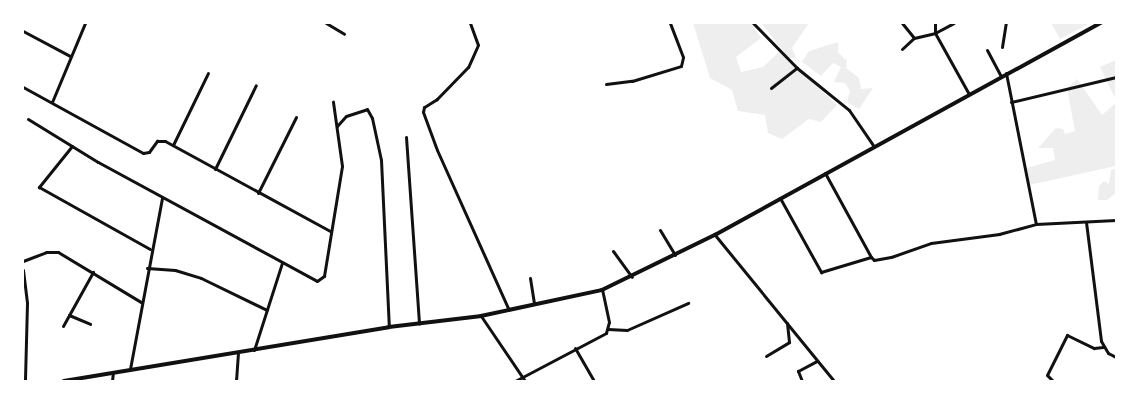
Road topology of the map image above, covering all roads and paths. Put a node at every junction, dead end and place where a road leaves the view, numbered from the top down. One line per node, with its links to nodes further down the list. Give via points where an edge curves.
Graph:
1 (85, 23): 18 (street)
2 (326, 23): 13 (street)
3 (470, 23): 68 (street, via 478,45 468,67 437,99 424,107 423,112)
4 (670, 23): 24 (street, via 683,58 681,66 632,80)
5 (753, 23): 19 (street)
6 (902, 23): 14 (street)
7 (935, 23): 12 (street)
8 (954, 23): 12 (street)
9 (1006, 23): 15 (street)
10 (1100, 23): 21 (street)
11 (23, 31): 18 (street)
12 (935, 33): 14 (street); 28 (street)
13 (344, 34)
14 (914, 38): 16 (street)
15 (1002, 47)
16 (902, 49)
17 (987, 50): 22 (street)
18 (70, 56): 29 (street)
19 (797, 68): 27 (street); 37 (street, via 849,110)
20 (208, 73): 36 (street)
21 (1006, 73): 22 (street); 31 (street)
22 (1001, 76): 28 (street)
23 (1116, 77): 31 (street)
24 (606, 84)
25 (256, 85): 39 (street)
26 (23, 87): 29 (street)
27 (771, 88)
28 (969, 94): 37 (street)
29 (52, 102): 36 (street, via 143,153 149,152 156,141)
30 (334, 102): 34 (street)
31 (1011, 102): 46 (street)
32 (296, 117): 41 (street)
33 (28, 119): 38 (street)
34 (336, 128): 48 (street, via 342,166); 75 (street, via 346,116 367,110 372,118 381,160)
35 (406, 137): 73 (street)
36 (173, 145): 39 (street)
37 (873, 145): 40 (street)
38 (72, 146): 42 (street); 50 (street, via 39,187)
39 (215, 169): 41 (street)
40 (825, 172): 43 (street); 53 (street)
41 (258, 192): 48 (street)
42 (162, 198): 50 (street); 55 (street)
43 (780, 198): 49 (street); 53 (street, via 819,271 827,272)
44 (1116, 220): 45 (street)
45 (1086, 222): 46 (street); 77 (street)
46 (1036, 224): 53 (street, via 999,234 931,243 891,257 874,260)
47 (660, 230): 52 (street)
48 (330, 231): 55 (street, via 321,280)
49 (715, 235): 52 (street); 71 (street)
50 (150, 249): 56 (street)
51 (613, 251): 59 (street)
52 (675, 255): 59 (street)
53 (871, 257)
54 (23, 261): 58 (street, via 52,250)
55 (282, 263): 67 (street)
56 (147, 268): 62 (street); 67 (street, via 175,270 201,278)
57 (23, 270): 64 (street)
58 (93, 272): 62 (street); 69 (street)
59 (632, 277): 61 (street)
60 (530, 278): 66 (street)
61 (602, 290): 66 (street); 76 (street)
62 (141, 302): 84 (street)
63 (23, 303): 64 (street)
64 (28, 303): 88 (street)
65 (688, 303): 76 (street, via 627,330)
66 (534, 304): 68 (street)
67 (266, 310): 79 (street)
68 (509, 310): 70 (street)
69 (70, 315): 72 (street); 74 (street)
70 (481, 316): 73 (street); 86 (street)
71 (786, 322): 81 (street, via 789,342); 83 (street)
72 (90, 324)
73 (419, 324): 75 (street)
74 (63, 326)
75 (389, 327): 79 (street)
76 (608, 329): 78 (street)
77 (1103, 347): 82 (street); 99 (street, via 1094,348 1067,335 1047,375)
78 (575, 348): 86 (street); 94 (street)
79 (254, 350): 80 (street)
80 (238, 353): 84 (street); 91 (street)
81 (766, 356)
82 (1116, 357)
83 (817, 361): 97 (street, via 798,371); 98 (street)
84 (130, 369): 85 (street)
85 (113, 372): 87 (street); 90 (street)
86 (523, 377): 92 (street); 93 (street)
87 (75, 380): 89 (street)
88 (25, 381)
89 (64, 381)
90 (112, 381)
91 (236, 381)
92 (515, 381)
93 (525, 381)
94 (594, 381)
95 (638, 381): 96 (street)
96 (649, 381)
97 (802, 381)
98 (834, 381)
99 (1053, 381)

